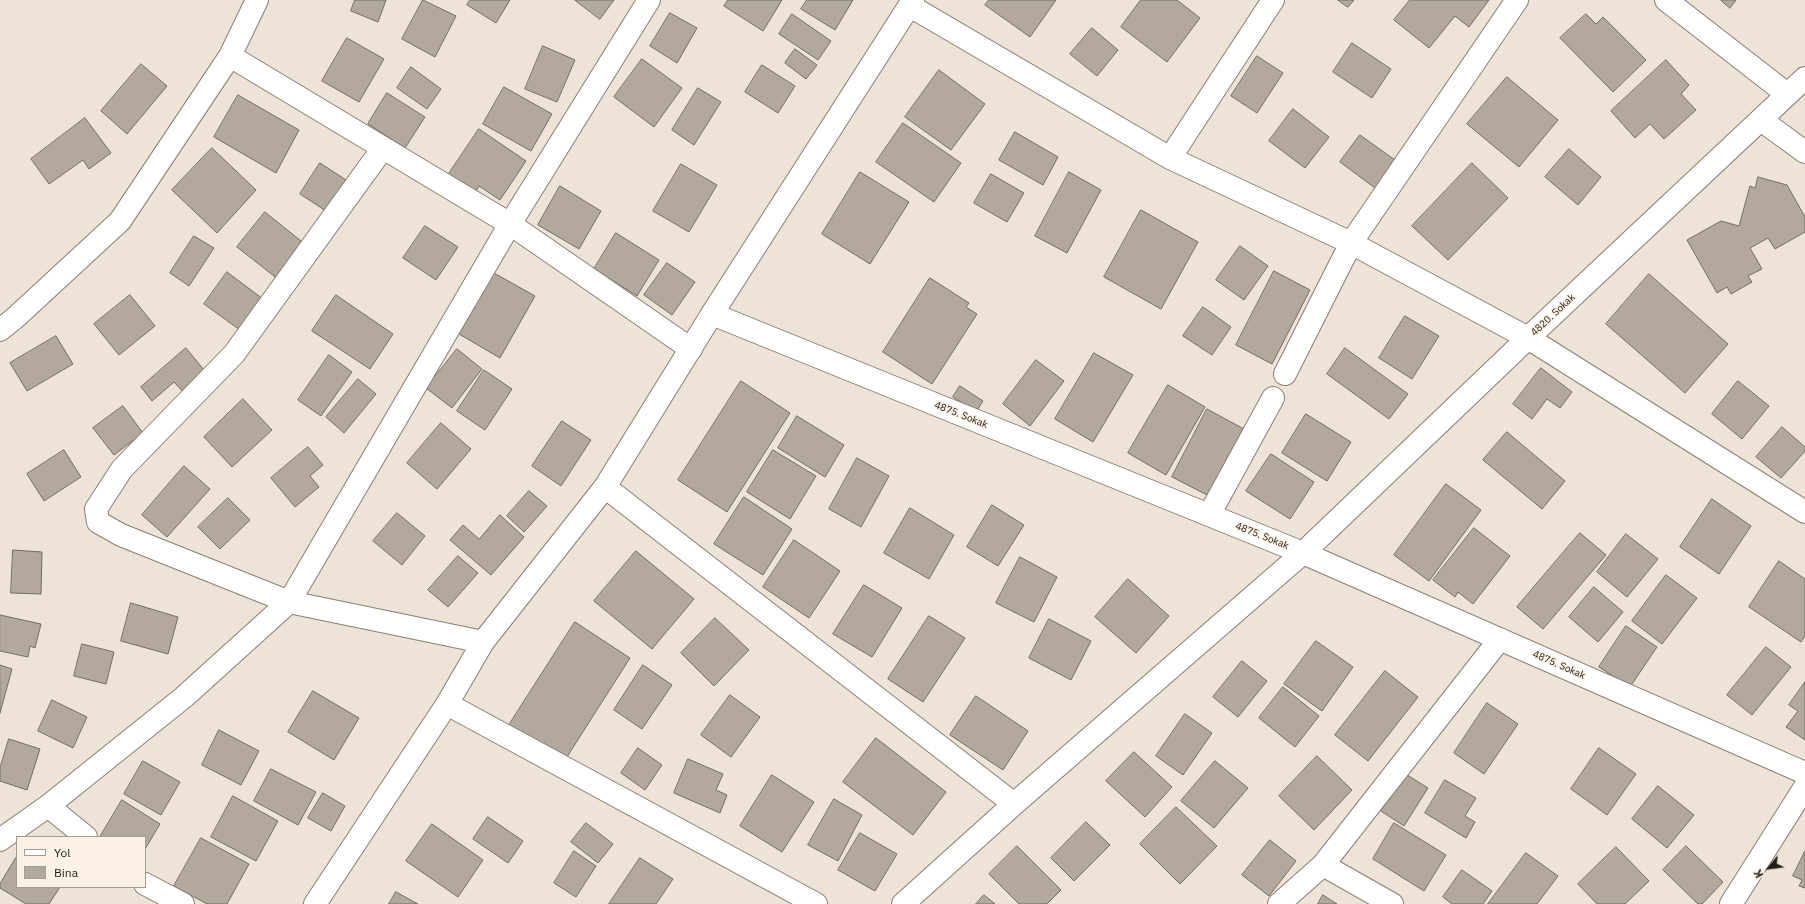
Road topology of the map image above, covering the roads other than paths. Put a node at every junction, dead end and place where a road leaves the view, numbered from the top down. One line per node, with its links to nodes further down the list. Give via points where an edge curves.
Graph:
1 (257, 0): 7 (street)
2 (649, 0): 14 (street)
3 (1274, 0): 13 (street)
4 (1517, 0): 15 (street)
5 (1666, 0): 9 (street)
6 (911, 3): 13 (street); 16 (street)
7 (230, 56): 11 (street); 17 (street, via 120,221)
8 (1805, 78): 9 (street, 4820. Sokak)
9 (1788, 94): 10 (street, 4820. Sokak)
10 (1761, 120): 12 (street); 18 (street, 4820. Sokak)
11 (383, 148): 14 (street); 26 (street, via 234,354 122,469 96,509 98,522 121,535)
12 (1805, 152)
13 (1170, 158): 15 (street)
14 (510, 224): 19 (street); 26 (street)
15 (1351, 243): 18 (street); 20 (street)
16 (712, 314): 19 (street); 24 (street, 4875. Sokak)
17 (0, 330)
18 (1528, 338): 23 (street); 25 (street, 4820. Sokak)
19 (691, 349): 22 (street)
20 (1285, 374)
21 (1273, 398): 24 (street)
22 (605, 487): 28 (street); 32 (street)
23 (1805, 512)
24 (1210, 515): 25 (street, 4875. Sokak)
25 (1303, 553): 27 (street, 4875. Sokak); 32 (street, 4820. Sokak)
26 (289, 602): 28 (street); 33 (street, via 184,697)
27 (1500, 639): 30 (street, 4875. Sokak); 36 (street)
28 (483, 642): 29 (street)
29 (447, 704): 39 (street); 40 (street)
30 (1805, 773)
31 (1805, 787): 44 (street)
32 (1014, 804): 41 (street, 4820. Sokak)
33 (48, 806): 34 (street); 35 (street)
34 (85, 836)
35 (0, 840)
36 (1323, 865): 42 (street); 43 (street)
37 (146, 885): 38 (street)
38 (183, 904)
39 (316, 904)
40 (816, 904)
41 (903, 904)
42 (1279, 904)
43 (1392, 904)
44 (1731, 904)

